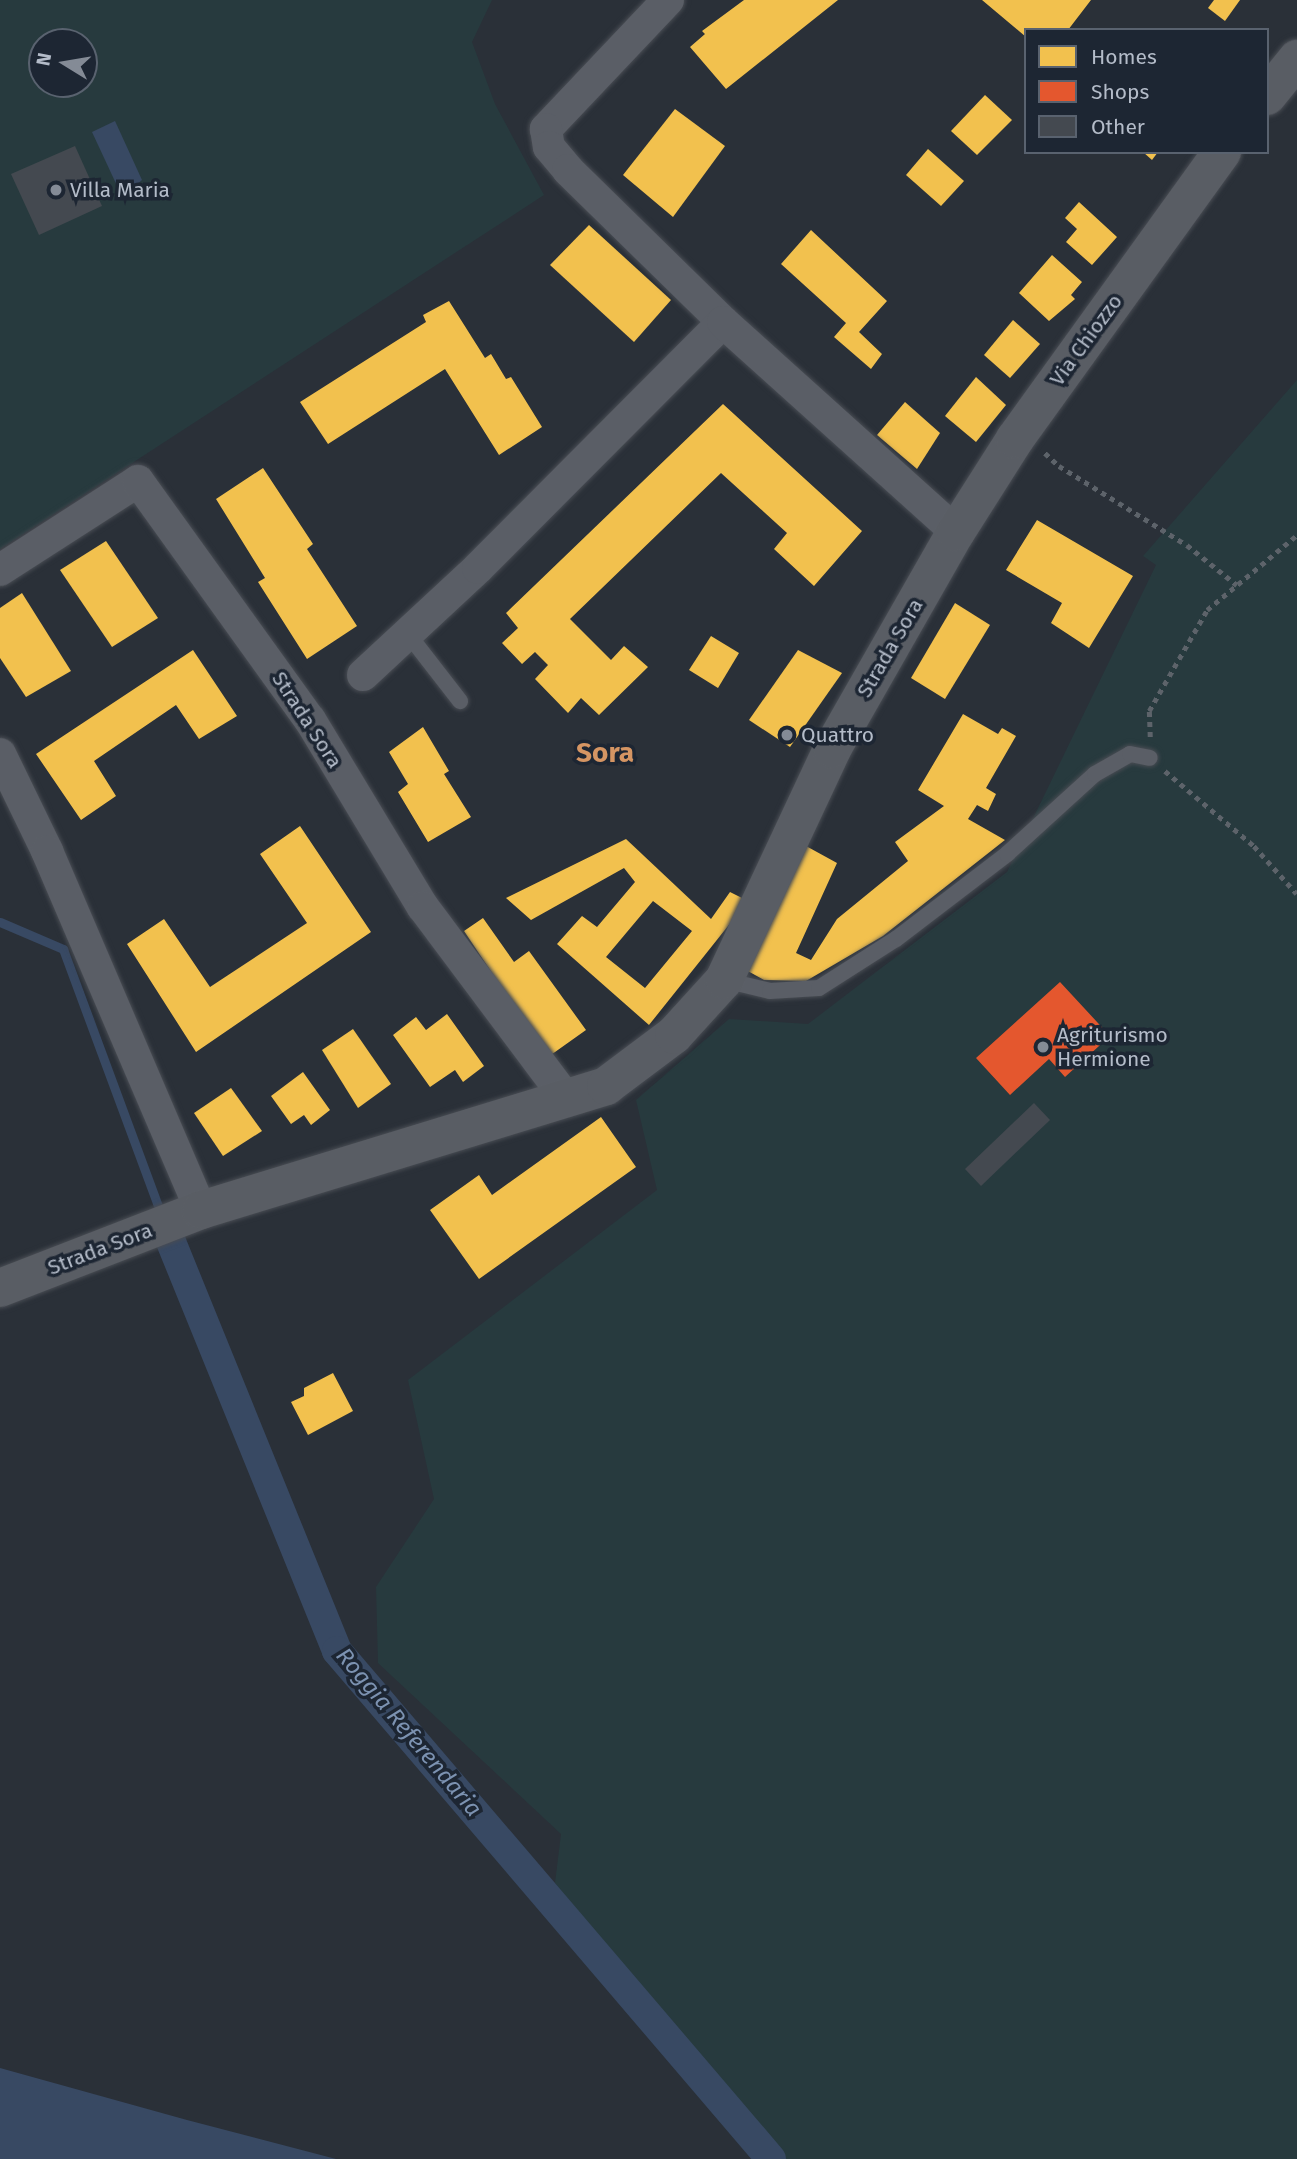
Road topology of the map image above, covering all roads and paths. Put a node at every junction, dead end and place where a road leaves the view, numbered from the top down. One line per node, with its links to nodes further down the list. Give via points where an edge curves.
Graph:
1 (668, 0): 5 (street, via 546,129 549,147)
2 (1297, 59): 3 (street)
3 (1269, 94)
4 (1221, 154): 6 (street, Via Chiozzo)
5 (723, 321): 7 (street); 11 (street)
6 (1022, 430): 7 (street, Via Chiozzo); 10 (path, via 1059,466 1186,545)
7 (956, 532): 17 (street, Strada Sora, via 832,749)
8 (1297, 535): 10 (path)
9 (0, 570): 18 (street, Strada Sora, via 138,481 310,720 423,907)
10 (1237, 585): 15 (path, via 1207,610 1149,711)
11 (408, 634): 12 (street); 13 (lane)
12 (363, 675)
13 (460, 701)
14 (0, 754): 19 (street, via 47,851)
15 (1150, 758): 16 (path, via 1254,846); 17 (lane, via 1130,754 1095,774 985,871 896,939 819,988 770,991)
16 (1297, 894)
17 (724, 980): 18 (street, Strada Sora, via 674,1035 606,1086)
18 (566, 1098): 19 (street, Strada Sora)
19 (201, 1210): 20 (street, Strada Sora)
20 (0, 1288)

